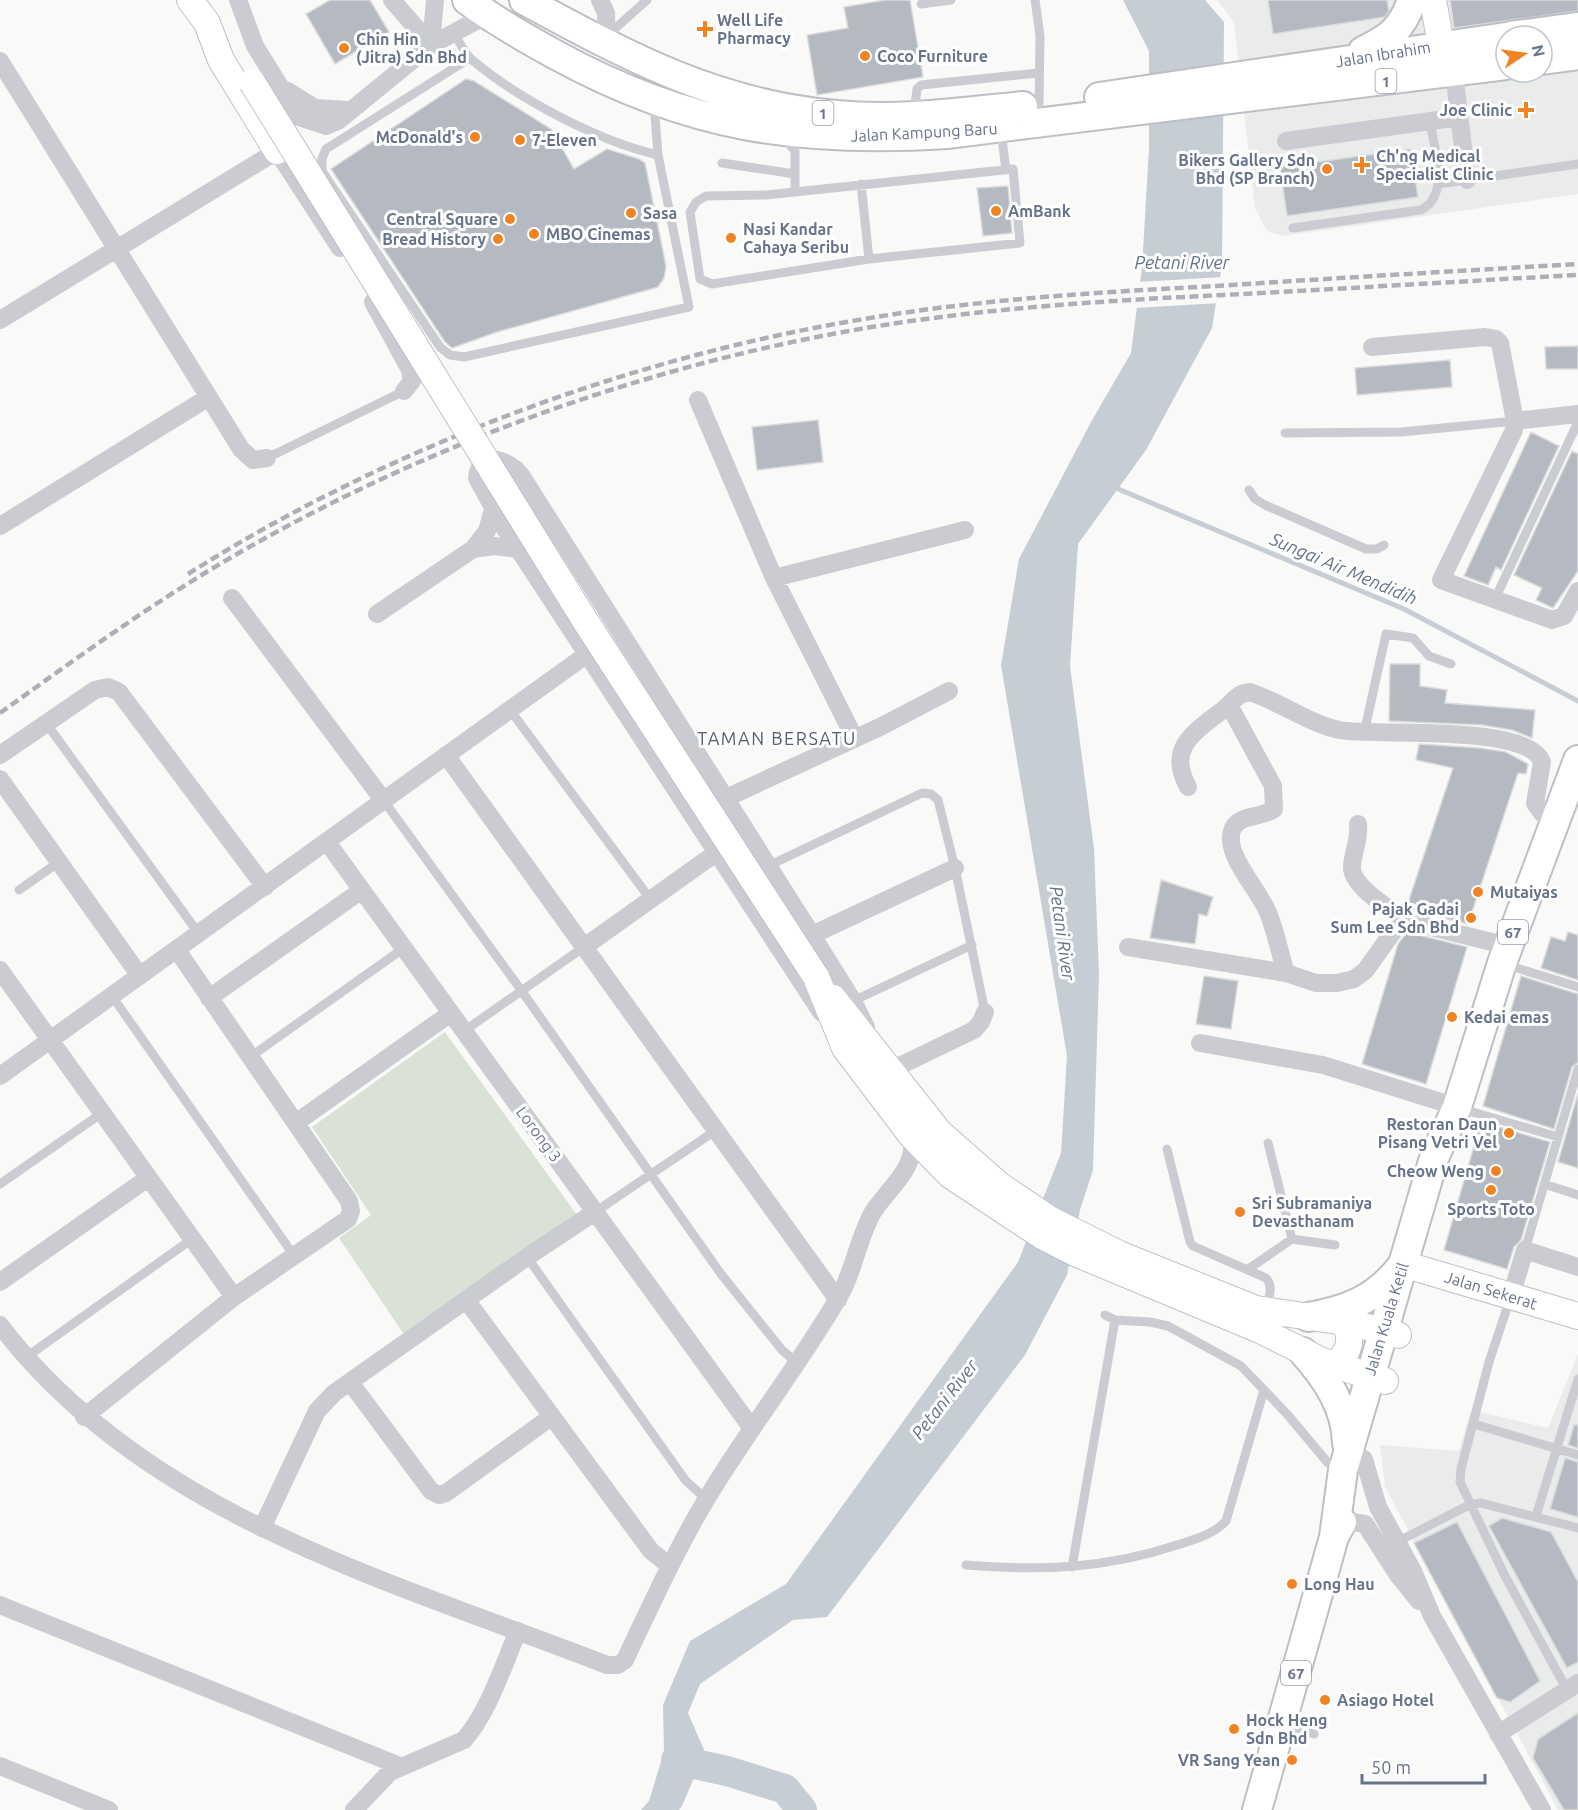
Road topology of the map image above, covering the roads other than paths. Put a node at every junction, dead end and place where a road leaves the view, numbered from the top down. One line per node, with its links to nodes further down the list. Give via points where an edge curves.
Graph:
1 (238, 0): 32 (street, via 255,46)
2 (392, 0): 19 (street)
3 (435, 0): 19 (street)
4 (524, 0): 18 (main road, Jalan Kampung Baru / 1)
5 (600, 0): 18 (street, via 606,13)
6 (647, 0): 18 (lane)
7 (951, 0): 11 (lane)
8 (1035, 0): 29 (lane, via 1040,36)
9 (1413, 0): 26 (main road, via 1406,17 1386,40)
10 (1433, 0): 20 (street)
11 (921, 4)
12 (477, 8): 16 (street); 33 (main road, Jalan Kampung Baru / 1, via 579,68)
13 (202, 10): 44 (street, via 221,60); 117 (street, bridge, via 252,82 584,619)
14 (1578, 27): 15 (main road)
15 (1554, 30)
16 (453, 32): 19 (street); 24 (lane)
17 (1494, 38): 20 (main road, Jalan Ibrahim / 1)
18 (608, 40): 36 (main road, Jalan Kampung Baru / 1, via 678,78 740,98 837,115)
19 (431, 45): 35 (street)
20 (1441, 45): 23 (main road, via 1444,53 1458,59); 26 (main road, Jalan Ibrahim / 1)
21 (1554, 54): 22 (main road)
22 (1575, 55): 25 (main road)
23 (1494, 56)
24 (470, 58): 40 (lane); 45 (lane, via 534,102 596,135)
25 (1554, 58)
26 (1344, 60): 31 (main road, Jalan Ibrahim / 1)
27 (0, 61): 55 (street)
28 (1494, 68): 30 (main road, Jalan Ibrahim / 1)
29 (1038, 73): 34 (lane); 36 (lane, via 921,85)
30 (1454, 73): 31 (main road, Jalan Ibrahim / 1); 37 (street)
31 (1263, 84): 34 (main road, Jalan Kampung Baru / 1)
32 (284, 88): 35 (street, via 315,108); 39 (street, via 299,117)
33 (654, 102): 42 (main road, Jalan Kampung Baru / 1); 45 (lane)
34 (1057, 109): 36 (main road, Jalan Kampung Baru / 1); 41 (main road, Jalan Kampung Baru / 1)
35 (350, 110): 39 (street)
36 (914, 115)
37 (1460, 117): 38 (street); 50 (street)
38 (1430, 121): 43 (street); 52 (lane)
39 (326, 126): 40 (lane)
40 (360, 126): 45 (lane, via 326,149 322,171 440,348 450,355 464,357 689,308)
41 (1001, 128): 42 (main road, Jalan Kampung Baru / 1, via 879,138); 48 (lane)
42 (779, 132): 49 (lane, via 795,151)
43 (1286, 141)
44 (277, 152): 55 (street); 59 (street, via 397,341 412,381)
45 (658, 155)
46 (722, 163): 49 (lane)
47 (1578, 165): 50 (lane)
48 (1006, 170): 51 (lane); 56 (lane, via 1013,169 1020,243)
49 (795, 174): 53 (lane)
50 (1467, 180): 52 (lane)
51 (861, 184): 53 (lane); 56 (lane)
52 (1438, 184): 54 (lane, via 1437,196 1430,206 1420,210)
53 (795, 191): 56 (lane, via 706,196 696,202 690,212 690,229 700,279 712,284)
54 (1293, 228)
55 (115, 248): 57 (street); 60 (street)
56 (869, 259)
57 (0, 320)
58 (1372, 347): 63 (street, via 1485,336 1496,339 1502,346)
59 (404, 392): 66 (lane)
60 (209, 398): 66 (street, via 247,457); 69 (street)
61 (698, 400): 74 (street)
62 (1578, 414): 63 (street)
63 (1515, 421): 65 (lane, via 1401,432); 77 (street, via 1511,437 1441,580)
64 (1578, 422): 77 (lane)
65 (1285, 433)
66 (267, 458)
67 (1249, 490): 71 (lane, via 1265,505 1366,549)
68 (494, 509): 72 (street, via 487,531); 73 (street); 92 (street, via 480,486 478,472 487,462 502,460 521,475)
69 (0, 526)
70 (965, 530): 74 (street)
71 (1384, 545)
72 (473, 549): 73 (street); 78 (street)
73 (518, 549): 79 (street)
74 (774, 578): 86 (street)
75 (1578, 591): 77 (street, via 1564,616 1556,621)
76 (232, 598): 93 (street)
77 (1494, 601)
78 (376, 614)
79 (586, 655): 83 (street); 97 (street)
80 (1451, 664): 85 (lane, via 1429,656 1413,638 1386,634)
81 (949, 690): 86 (street)
82 (1229, 705): 85 (street, via 1238,695 1250,692 1329,727); 91 (street, via 1192,734 1182,748 1181,774); 115 (street, via 1273,786 1275,799 1274,809 1269,813 1239,821 1230,840 1234,854 1269,913)
83 (510, 710): 87 (street); 104 (lane)
84 (46, 723): 88 (street); 101 (street, via 96,690 108,687 119,693); 106 (lane)
85 (1364, 733): 94 (street, via 1463,735 1532,749 1542,762 1535,803 1542,813)
86 (855, 739): 92 (street)
87 (447, 755): 93 (street); 109 (street)
88 (0, 756)
89 (1576, 773): 94 (main road, Jalan Kuala Ketil / 67)
90 (0, 779): 98 (street)
91 (1188, 787)
92 (724, 799): 99 (street)
93 (384, 801): 96 (street); 119 (lane)
94 (1555, 820): 113 (main road, Jalan Kuala Ketil / 67)
95 (1358, 824): 105 (street, via 1353,876 1359,885)
96 (327, 842): 101 (street); 103 (street, Lorong 3)
97 (716, 853): 104 (street); 128 (street)
98 (59, 862): 102 (lane); 116 (street)
99 (768, 866): 100 (lane, via 922,793 938,800); 107 (street)
100 (955, 868): 107 (street); 108 (lane)
101 (265, 886): 106 (street)
102 (19, 890)
103 (362, 890): 111 (street, Lorong 3); 121 (street)
104 (651, 900): 109 (street)
105 (1403, 918): 113 (street); 115 (street, via 1365,971 1354,979 1316,983)
106 (199, 934): 112 (street)
107 (812, 935): 122 (street)
108 (972, 945): 122 (lane); 124 (lane)
109 (584, 947): 119 (lane); 136 (street)
110 (1128, 947): 115 (street)
111 (404, 948): 123 (street, Lorong 3); 129 (lane)
112 (177, 950): 116 (street); 121 (street)
113 (1505, 955): 118 (lane); 133 (main road, Jalan Kuala Ketil / 67)
114 (0, 970): 126 (street)
115 (1286, 973)
116 (140, 976): 120 (street)
117 (816, 977): 128 (street); 130 (street)
118 (1578, 987)
119 (521, 990): 125 (lane); 141 (lane)
120 (112, 996): 126 (street); 152 (lane)
121 (209, 998): 129 (street)
122 (853, 1001): 130 (street)
123 (451, 1012): 125 (street, Lorong 3); 135 (street)
124 (985, 1012): 130 (street, via 974,1030)
125 (464, 1031): 147 (street, Lorong 3)
126 (51, 1039): 132 (street); 134 (street)
127 (1200, 1043): 133 (street, via 1323,1065)
128 (845, 1048): 139 (street)
129 (250, 1058): 135 (street)
130 (881, 1061): 145 (street)
131 (1578, 1069): 137 (lane)
132 (0, 1076)
133 (1457, 1107): 137 (lane); 154 (main road, Jalan Kuala Ketil / 67, via 1447,1165)
134 (102, 1113): 142 (street); 143 (lane)
135 (297, 1122): 152 (street, via 349,1201 351,1210 348,1219)
136 (715, 1131): 141 (lane); 161 (street)
137 (1558, 1137): 144 (lane)
138 (1268, 1143): 149 (lane)
139 (912, 1146): 145 (street, via 950,1175); 161 (street, via 872,1214)
140 (1167, 1149): 156 (lane, via 1192,1246)
141 (651, 1174): 147 (lane); 173 (lane, via 721,1274 782,1350)
142 (148, 1178): 148 (street); 157 (street)
143 (0, 1184)
144 (1544, 1184): 146 (lane); 151 (lane)
145 (994, 1193): 160 (street)
146 (1578, 1195)
147 (595, 1212): 153 (street); 182 (street, Lorong 3)
148 (192, 1239): 159 (street); 172 (lane)
149 (1292, 1239): 150 (lane); 156 (lane)
150 (1335, 1245)
151 (1525, 1251): 155 (street); 158 (street)
152 (295, 1257): 159 (street)
153 (527, 1257): 162 (street); 186 (lane, via 686,1481)
154 (1411, 1267): 158 (street, Jalan Sekerat); 166 (main road, via 1363,1302); 170 (main road, Jalan Kuala Ketil / 67)
155 (1578, 1267)
156 (1247, 1270): 163 (lane, via 1266,1278 1270,1284)
157 (0, 1282)
158 (1511, 1296): 165 (street, Jalan Sekerat); 181 (lane)
159 (234, 1297): 179 (street)
160 (1201, 1297): 163 (street); 171 (street)
161 (838, 1300): 173 (street)
162 (467, 1301): 177 (street); 180 (street)
163 (1264, 1311): 166 (street)
164 (1105, 1315): 167 (lane)
165 (1578, 1316)
166 (1308, 1317): 168 (street)
167 (1115, 1320): 178 (lane, via 1168,1326 1241,1366); 195 (lane)
168 (1343, 1321): 170 (street); 174 (street, via 1350,1337 1349,1346)
169 (0, 1325): 172 (street)
170 (1390, 1333): 175 (main road, Jalan Kuala Ketil / 67)
171 (1303, 1352): 174 (street); 185 (main road, via 1324,1376 1339,1405)
172 (25, 1358): 179 (street)
173 (797, 1362): 182 (street)
174 (1333, 1365): 175 (street)
175 (1377, 1378): 185 (main road, Jalan Kuala Ketil / 67)
176 (1577, 1380): 183 (lane)
177 (350, 1382): 180 (street, via 431,1491 439,1495); 189 (street, via 318,1411)
178 (1264, 1390): 185 (lane, via 1328,1463); 195 (lane, via 1226,1521 1219,1529 1114,1562)
179 (84, 1417): 189 (street, via 182,1484)
180 (551, 1417): 194 (street, via 651,1551)
181 (1474, 1424): 183 (lane); 187 (lane, via 1460,1482)
182 (751, 1427): 186 (street)
183 (1556, 1448): 184 (lane); 188 (lane)
184 (1578, 1455)
185 (1351, 1461): 191 (main road, Jalan Kuala Ketil / 67); 192 (street)
186 (706, 1499): 194 (street)
187 (1469, 1505): 188 (lane, via 1493,1505); 192 (lane); 199 (lane)
188 (1536, 1516): 190 (lane)
189 (262, 1528): 198 (street)
190 (1578, 1528)
191 (1334, 1537): 197 (street, via 1352,1522 1365,1524 1398,1575); 200 (main road, Jalan Kuala Ketil / 67)
192 (1397, 1542): 197 (street)
193 (966, 1565): 195 (lane)
194 (670, 1566): 198 (street, via 625,1660 618,1665 607,1665)
195 (1072, 1567)
196 (0, 1605): 204 (street)
197 (1432, 1616): 202 (street)
198 (518, 1631): 204 (street, via 472,1731 454,1746)
199 (1572, 1686): 202 (street)
200 (1281, 1725): 201 (lane); 209 (main road, Jalan Kuala Ketil / 67)
201 (1314, 1734)
202 (1498, 1734): 206 (street)
203 (0, 1766): 205 (street)
204 (400, 1766): 208 (street, via 382,1778)
205 (77, 1804): 207 (street)
206 (1536, 1808)
207 (109, 1810)
208 (354, 1810)
209 (1257, 1810)

